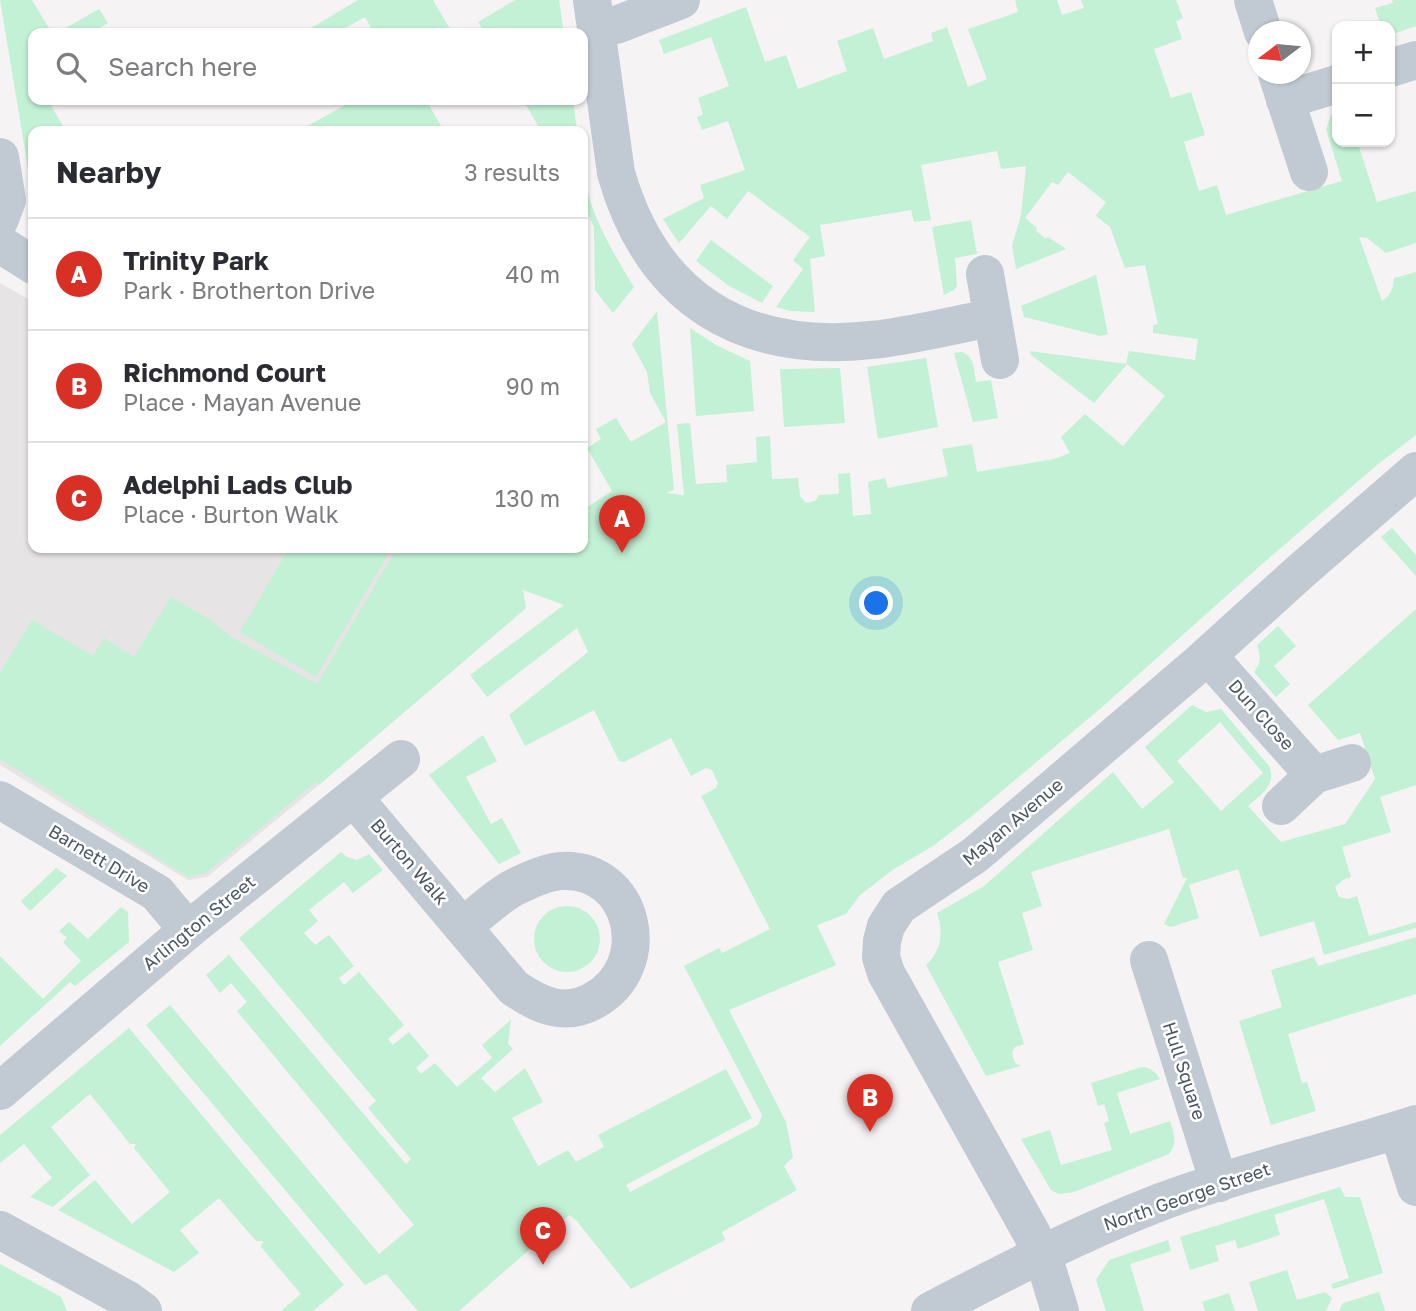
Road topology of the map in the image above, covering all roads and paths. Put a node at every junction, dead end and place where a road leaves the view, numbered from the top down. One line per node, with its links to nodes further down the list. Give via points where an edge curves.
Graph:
1 (681, 0): 3 (street, via 615,25)
2 (1253, 0): 4 (street)
3 (594, 14): 15 (street, via 616,173 631,218 669,276 689,296 744,329 810,342 872,340)
4 (1260, 21)
5 (1416, 60): 6 (street)
6 (1395, 66)
7 (1332, 84): 8 (street)
8 (1281, 87): 10 (street)
9 (0, 157): 11 (street, via 7,200)
10 (1309, 173)
11 (0, 219)
12 (0, 244): 13 (street)
13 (28, 262)
14 (985, 274): 15 (street)
15 (992, 318): 16 (street)
16 (1000, 360)
17 (1416, 471): 18 (street, Mayan Avenue)
18 (1208, 656): 21 (street, Dun Close); 33 (street, Mayan Avenue, via 975,855 899,906 886,926 881,957 886,973)
19 (401, 759): 22 (street, Arlington Street)
20 (1352, 763): 21 (street)
21 (1314, 775): 24 (street)
22 (354, 798): 25 (street, Burton Walk); 26 (street, Arlington Street)
23 (0, 800): 26 (street, Barnett Drive, via 157,893)
24 (1281, 806)
25 (464, 926)
26 (188, 930): 28 (street, Arlington Street)
27 (1149, 960): 30 (street, Hull Square)
28 (0, 1091)
29 (1407, 1127): 30 (street, North George Street); 31 (street)
30 (1219, 1183): 33 (street, North George Street)
31 (1416, 1187)
32 (0, 1230): 34 (street)
33 (1040, 1254): 35 (street, North George Street); 36 (street, Mayan Avenue)
34 (143, 1311)
35 (930, 1311)
36 (1060, 1311)

